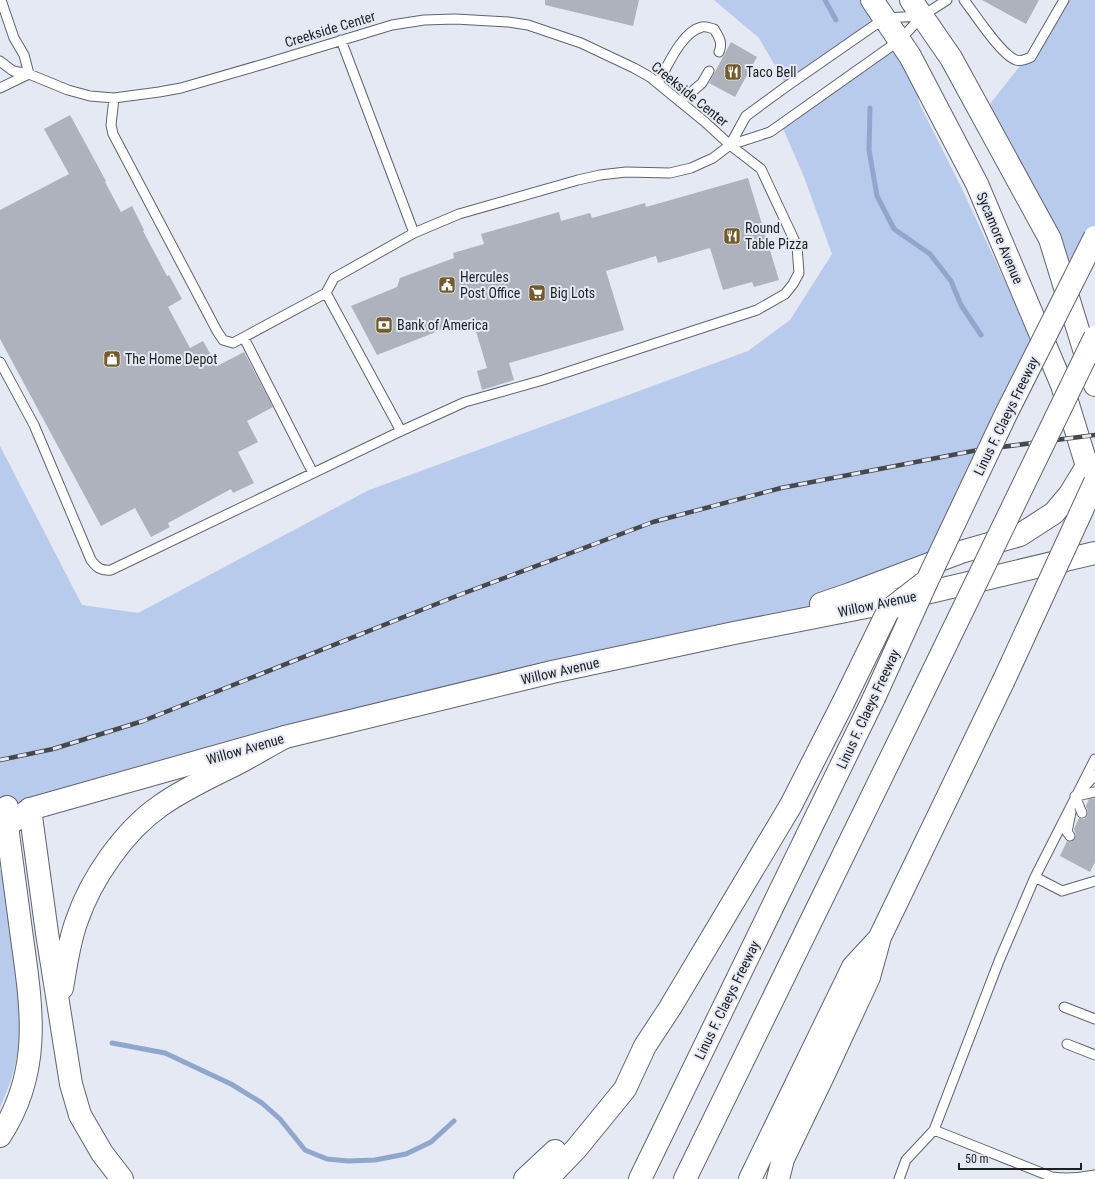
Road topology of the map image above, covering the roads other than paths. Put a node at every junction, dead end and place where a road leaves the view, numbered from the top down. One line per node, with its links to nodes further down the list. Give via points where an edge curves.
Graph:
1 (1, 0): 13 (lane)
2 (872, 0): 7 (main road, Sycamore Avenue)
3 (947, 0): 6 (lane)
4 (964, 0): 5 (lane, via 1004,51 1016,60 1024,60 1031,56)
5 (1064, 0)
6 (917, 8): 7 (lane); 9 (lane); 25 (main road, via 951,58 1050,239)
7 (885, 18): 9 (main road, Sycamore Avenue); 18 (lane, via 746,116)
8 (341, 40): 14 (lane, Creekside Center, via 392,25 424,20 508,22 528,25 581,43 634,68); 16 (lane, Creekside Center, via 181,88); 19 (lane)
9 (900, 40): 18 (lane, via 770,132); 28 (main road, Sycamore Avenue, via 977,184 1062,385)
10 (719, 52): 14 (lane, via 720,40 714,29 702,26 694,30 680,45)
11 (0, 61): 13 (lane, Creekside Center, via 13,71)
12 (709, 72): 17 (lane)
13 (30, 74): 15 (lane); 16 (lane, Creekside Center, via 68,90 90,96)
14 (658, 83): 17 (lane, Creekside Center)
15 (0, 88)
16 (114, 98): 23 (lane, via 110,125 112,134 217,331 223,340 234,343)
17 (680, 102): 18 (lane, Creekside Center)
18 (730, 145): 19 (lane, via 713,158 691,168 670,173 626,172 578,180 459,214); 26 (lane, Creekside Center, via 761,169 797,246 799,273 785,294 757,310 543,380 465,402)
19 (414, 233): 21 (lane, via 334,278)
20 (1095, 237): 31 (main road, Linus F. Claeys Freeway, bridge, via 1006,414)
21 (326, 293): 23 (lane); 26 (lane)
22 (1095, 336): 58 (main road, bridge)
23 (244, 338): 27 (lane)
24 (0, 362): 27 (lane, Creekside Center, via 34,425 91,560 102,571 111,570)
25 (1095, 385)
26 (401, 431): 27 (lane, Creekside Center)
27 (313, 473)
28 (1091, 474): 29 (main road, Sycamore Avenue); 32 (main road, via 1054,514 1020,535 961,552 850,594); 44 (main road, bridge, via 1003,682)
29 (1095, 492)
30 (1095, 553): 32 (main road, Willow Avenue, via 870,606)
31 (927, 581): 49 (main road, bridge, via 888,612 791,805); 57 (main road, Linus F. Claeys Freeway, bridge, via 874,698)
32 (734, 633): 33 (main road, Willow Avenue, via 552,672)
33 (285, 737): 38 (main road, Willow Avenue); 45 (main road, via 204,779 159,806 135,828 112,855 90,887 76,921)
34 (1095, 759): 37 (lane)
35 (1095, 775): 37 (lane)
36 (1094, 792): 37 (lane)
37 (1075, 796): 39 (lane); 41 (lane, via 1067,832); 42 (lane)
38 (30, 809): 40 (main road, Willow Avenue); 45 (main road)
39 (1082, 813)
40 (4, 817): 52 (main road, via 29,988 31,1034 23,1085)
41 (1070, 836)
42 (1035, 877): 43 (lane, via 1062,891); 51 (lane)
43 (1095, 881)
44 (880, 937): 59 (main road, via 853,968); 60 (main road, via 869,977 783,1159)
45 (59, 1005): 54 (main road, via 71,1084 80,1115 102,1153)
46 (1064, 1007): 47 (lane)
47 (1095, 1019)
48 (1067, 1044): 50 (lane)
49 (646, 1046): 55 (main road, via 582,1125); 56 (main road, via 625,1089 576,1149)
50 (1095, 1055)
51 (934, 1130): 53 (lane, via 1052,1177 1080,1178); 61 (lane, via 906,1160)
52 (0, 1136)
53 (1095, 1175)
54 (122, 1179)
55 (525, 1179)
56 (547, 1179)
57 (640, 1179)
58 (685, 1179)
59 (750, 1179)
60 (778, 1179)
61 (899, 1179)

